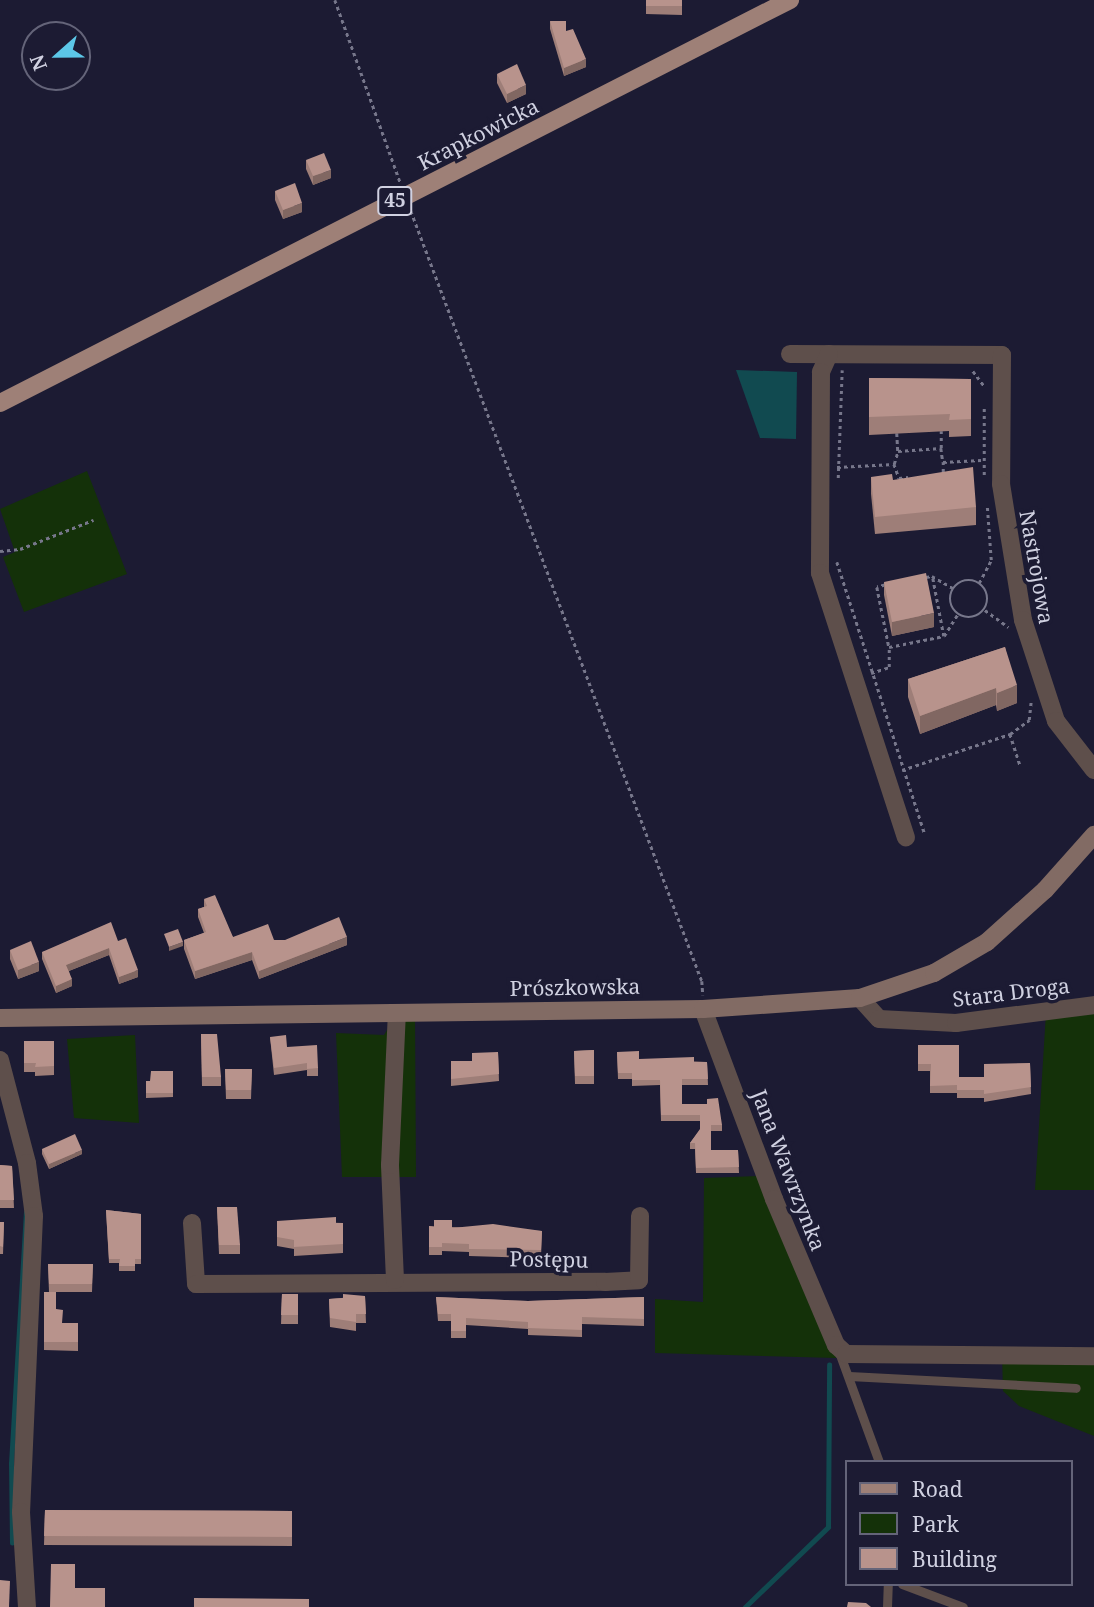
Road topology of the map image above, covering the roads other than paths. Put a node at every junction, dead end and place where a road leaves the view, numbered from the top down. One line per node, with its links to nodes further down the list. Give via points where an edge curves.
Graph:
1 (790, 0): 4 (main road, Krapkowicka / 45)
2 (790, 354): 3 (street)
3 (836, 354): 5 (street, Nastrojowa, via 1002,355 1001,484 1023,620 1056,721); 6 (street, via 821,372 829,467 820,573 863,676 886,775)
4 (0, 403)
5 (1094, 770)
6 (915, 834)
7 (1094, 835): 8 (main road, Prószkowska, via 1045,890 987,942 934,973)
8 (860, 998): 9 (street, Stara Droga, via 868,1011 889,1021 973,1023); 10 (main road, Prószkowska)
9 (1094, 1005)
10 (703, 1009): 11 (main road, Prószkowska); 17 (street, Jana Wawrzynka)
11 (397, 1013): 12 (main road, Prószkowska); 16 (street, via 390,1165)
12 (0, 1018)
13 (0, 1060): 24 (street, via 27,1163 34,1216 22,1480)
14 (640, 1216): 16 (street, Postępu, via 639,1280)
15 (192, 1223): 16 (street, Postępu, via 197,1284)
16 (395, 1280)
17 (835, 1345): 18 (street, via 846,1354); 19 (lane)
18 (1094, 1356)
19 (849, 1376): 20 (lane); 21 (lane)
20 (1076, 1388)
21 (878, 1460)
22 (888, 1586): 25 (lane)
23 (907, 1586): 26 (lane)
24 (27, 1607)
25 (887, 1607)
26 (963, 1607)

